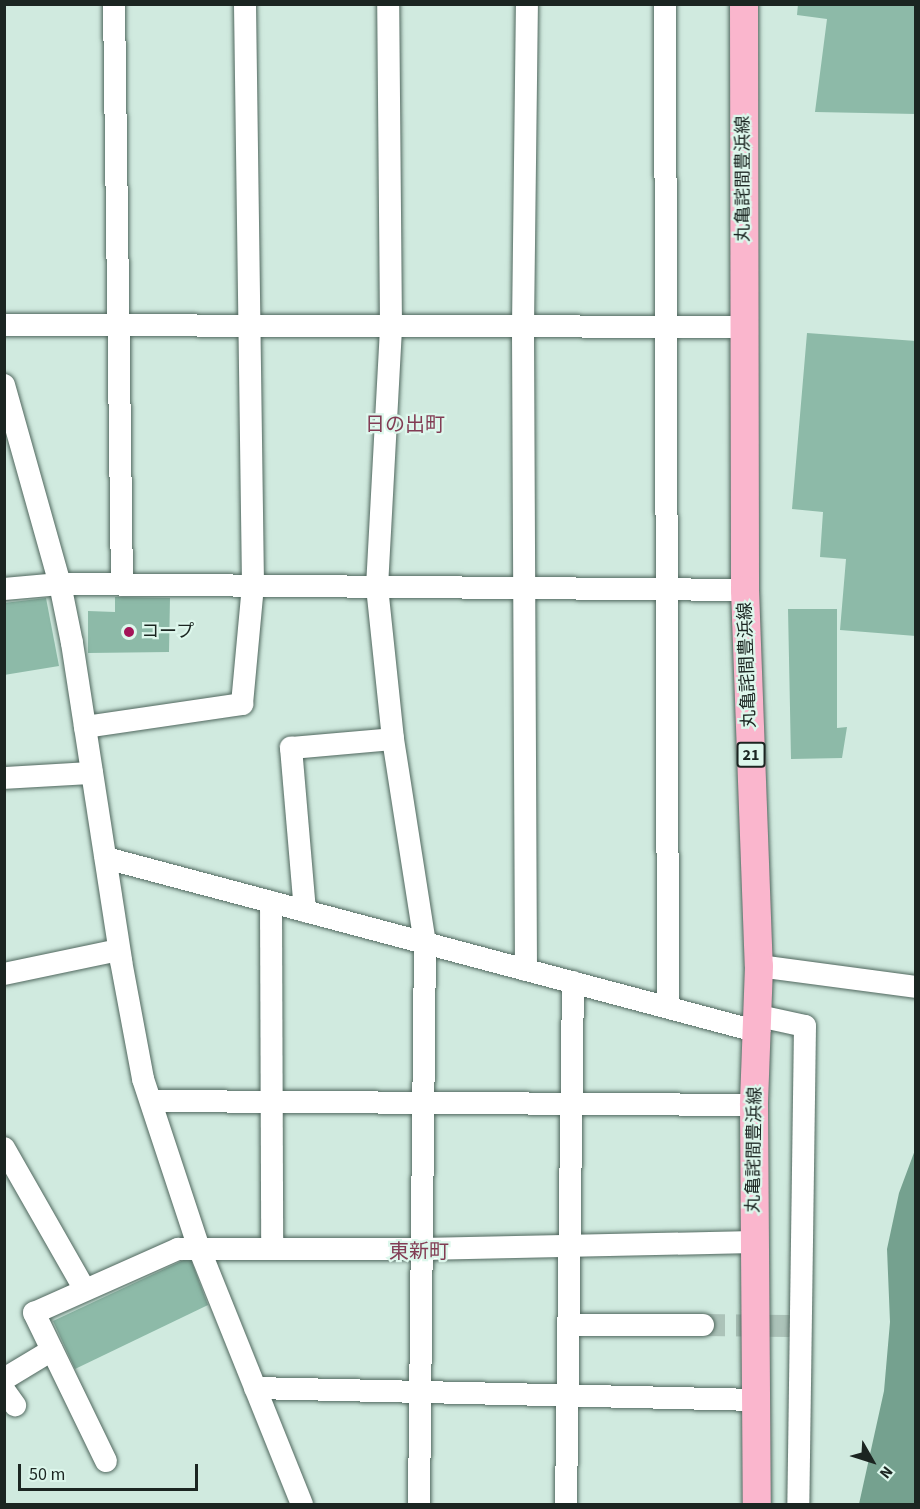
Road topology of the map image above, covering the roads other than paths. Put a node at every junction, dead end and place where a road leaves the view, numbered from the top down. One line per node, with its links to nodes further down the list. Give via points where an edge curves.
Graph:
1 (114, 4): 8 (street)
2 (245, 4): 9 (street)
3 (388, 4): 10 (street)
4 (527, 4): 11 (street)
5 (665, 4): 12 (street)
6 (744, 4): 13 (main road, 丸亀詫間豊浜線 / 21)
7 (4, 325): 8 (street)
8 (118, 325): 9 (street); 16 (street)
9 (249, 326): 10 (street); 17 (street)
10 (391, 326): 11 (street); 18 (street)
11 (523, 326): 12 (street); 19 (street)
12 (666, 327): 13 (street); 21 (street)
13 (745, 327): 22 (main road, 丸亀詫間豊浜線 / 21)
14 (4, 385): 15 (street)
15 (60, 584): 16 (street); 20 (street); 23 (street)
16 (122, 584): 17 (street)
17 (253, 585): 18 (street); 23 (street, via 242,704)
18 (377, 587): 19 (street); 24 (street)
19 (525, 588): 21 (street); 33 (street)
20 (4, 589)
21 (667, 590): 22 (street); 37 (street)
22 (745, 590): 32 (main road, 丸亀詫間豊浜線 / 21)
23 (85, 727): 25 (street)
24 (393, 738): 29 (street, via 291,748); 30 (street)
25 (92, 773): 26 (street); 27 (street)
26 (4, 778)
27 (106, 858): 28 (street); 31 (street)
28 (271, 902): 29 (street); 40 (street)
29 (305, 911): 30 (street)
30 (425, 943): 33 (street); 41 (street)
31 (119, 950): 34 (street); 39 (street)
32 (759, 966): 36 (street); 38 (main road, 丸亀詫間豊浜線 / 21)
33 (526, 970): 35 (street)
34 (4, 974)
35 (573, 982): 37 (street); 42 (street)
36 (915, 987)
37 (668, 1008): 38 (street)
38 (759, 1024): 43 (main road, 丸亀詫間豊浜線 / 21); 64 (street, via 806,1026 796,1326)
39 (150, 1101): 40 (street); 47 (street)
40 (272, 1102): 41 (street); 48 (street)
41 (423, 1103): 42 (street); 49 (street)
42 (572, 1104): 43 (street); 46 (street)
43 (754, 1105): 45 (main road, 丸亀詫間豊浜線 / 21)
44 (4, 1148): 50 (street)
45 (754, 1242): 46 (street); 58 (main road, 丸亀詫間豊浜線 / 21)
46 (570, 1246): 49 (street); 51 (street)
47 (199, 1248): 48 (street); 50 (street, via 178,1249); 55 (street)
48 (272, 1249): 49 (street)
49 (422, 1249): 56 (street)
50 (85, 1290): 53 (street, via 34,1313)
51 (569, 1325): 52 (street); 57 (street)
52 (703, 1325)
53 (52, 1350): 54 (street); 59 (street)
54 (4, 1379)
55 (255, 1388): 56 (street); 60 (street)
56 (420, 1393): 57 (street); 61 (street)
57 (568, 1398): 58 (street); 62 (street)
58 (756, 1400): 63 (main road, 丸亀詫間豊浜線 / 21)
59 (106, 1461)
60 (302, 1504)
61 (419, 1504)
62 (566, 1504)
63 (756, 1504)
64 (798, 1504)

